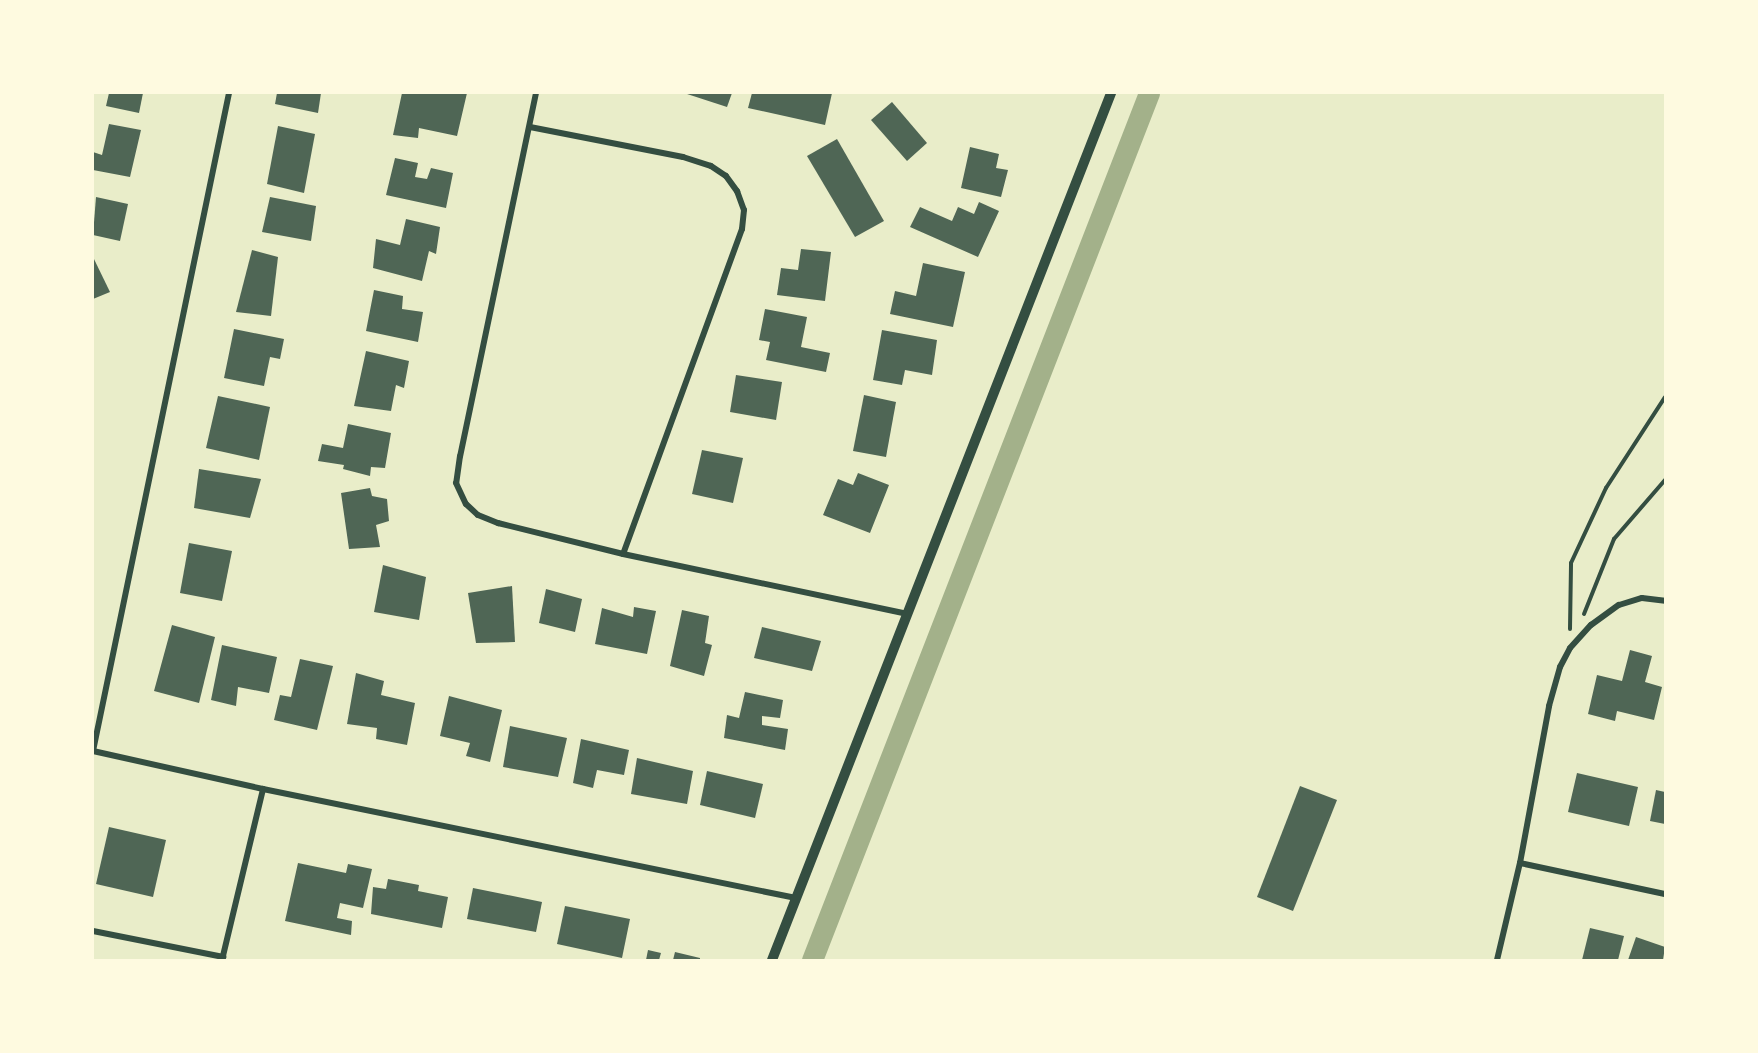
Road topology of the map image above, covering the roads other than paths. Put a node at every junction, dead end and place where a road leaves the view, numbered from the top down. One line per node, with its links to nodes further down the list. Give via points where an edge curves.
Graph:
1 (229, 93): 8 (street)
2 (536, 93): 4 (street)
3 (1111, 93): 7 (street)
4 (530, 127): 5 (street, via 456,483 466,504 478,515); 5 (street, via 711,166 726,176 744,210 742,229)
5 (623, 554): 7 (street)
6 (1665, 601): 10 (street, via 1633,599 1604,615 1570,648 1554,682)
7 (908, 614): 12 (street)
8 (93, 751): 9 (street)
9 (263, 789): 12 (street); 14 (street)
10 (1520, 863): 11 (street); 16 (street)
11 (1665, 894)
12 (796, 898): 15 (street)
13 (93, 931): 14 (street)
14 (222, 959)
15 (772, 960)
16 (1497, 960)

